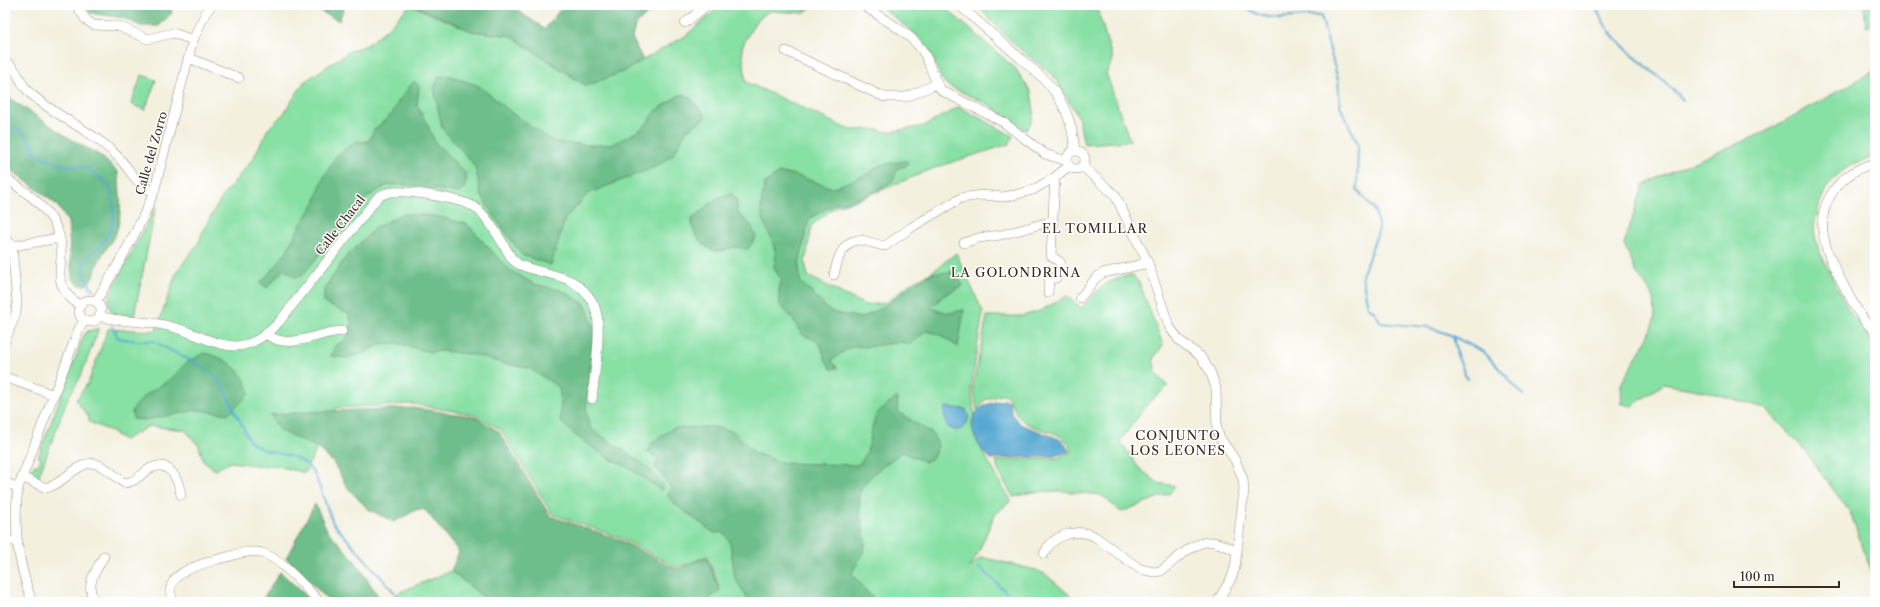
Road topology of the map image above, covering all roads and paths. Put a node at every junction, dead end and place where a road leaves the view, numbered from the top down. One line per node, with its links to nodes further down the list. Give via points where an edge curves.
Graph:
1 (76, 5): 7 (street, via 86,20 94,25 118,26 148,39 173,33)
2 (212, 5): 7 (street, Calle del Zorro)
3 (707, 5): 6 (street)
4 (863, 5): 12 (street, via 922,49)
5 (959, 5): 13 (street, via 1043,78 1055,92 1068,116)
6 (685, 23)
7 (193, 40): 9 (street, Calle del Zorro)
8 (786, 51): 12 (street, via 884,97 906,97)
9 (189, 58): 11 (street); 19 (street, Calle del Zorro)
10 (5, 62): 19 (street, via 14,69 29,92 102,142 118,156 140,185)
11 (239, 78)
12 (936, 84): 14 (street, via 942,91 1002,122 1045,154)
13 (1075, 151): 14 (street, via 1068,156); 16 (street, via 1081,153 1084,158)
14 (1068, 163): 16 (street, via 1076,169); 17 (street)
15 (1875, 163): 34 (street, via 1855,171 1837,185 1826,206 1822,227 1834,266 1860,315)
16 (1082, 166): 25 (street, via 1115,195)
17 (1055, 177): 20 (street); 26 (street, via 1033,190 1014,195 961,198 912,226 885,246 860,240 853,242 841,253)
18 (5, 178): 22 (street, via 43,208)
19 (154, 192): 29 (street, Calle del Zorro, via 116,270)
20 (1053, 221): 23 (street, via 1001,235 978,238); 27 (street, via 1051,256 1060,262 1062,269 1056,278 1049,279)
21 (5, 236): 24 (street)
22 (60, 238): 24 (street); 30 (street, via 61,283 68,297)
23 (964, 244)
24 (12, 246): 36 (street, via 17,302 16,313)
25 (1148, 263): 28 (street, via 1103,273); 46 (street, via 1168,326 1179,340 1206,364 1216,388 1217,430 1243,479)
26 (834, 275)
27 (1048, 293)
28 (1080, 298)
29 (96, 301): 30 (street, via 86,300); 31 (street, via 100,307)
30 (80, 306): 32 (street, via 80,315)
31 (100, 316): 32 (street, via 92,322); 35 (street, Calle Chacal, via 117,321 164,324 226,346 247,345)
32 (84, 320): 38 (street)
33 (342, 331): 35 (street, via 284,343 274,341)
34 (1875, 331)
35 (266, 334): 39 (street, Calle Chacal, via 279,322 378,197 385,193 400,191 455,199 477,209 483,215 518,264 569,281 583,290 590,299 596,310 598,329)
36 (5, 342)
37 (5, 377): 38 (street)
38 (54, 395): 40 (street)
39 (592, 399)
40 (22, 477): 42 (street); 43 (street, via 46,488 58,484 78,468 97,464 124,483 132,483 152,468 159,466 173,472 178,478)
41 (5, 482): 42 (street)
42 (18, 488): 45 (street)
43 (181, 495)
44 (5, 541): 45 (street)
45 (16, 541): 49 (street, via 23,578)
46 (1237, 551): 47 (street, via 1214,542 1197,544 1161,571 1154,572 1140,569 1094,536 1077,532 1058,538); 53 (street, via 1231,579)
47 (1044, 554)
48 (104, 556): 50 (street, via 90,582 90,595)
49 (32, 602)
50 (95, 602)
51 (174, 602): 52 (street, via 171,596 172,588 176,578 184,571 193,566 247,552 262,553 275,559)
52 (320, 602)
53 (1217, 602)

